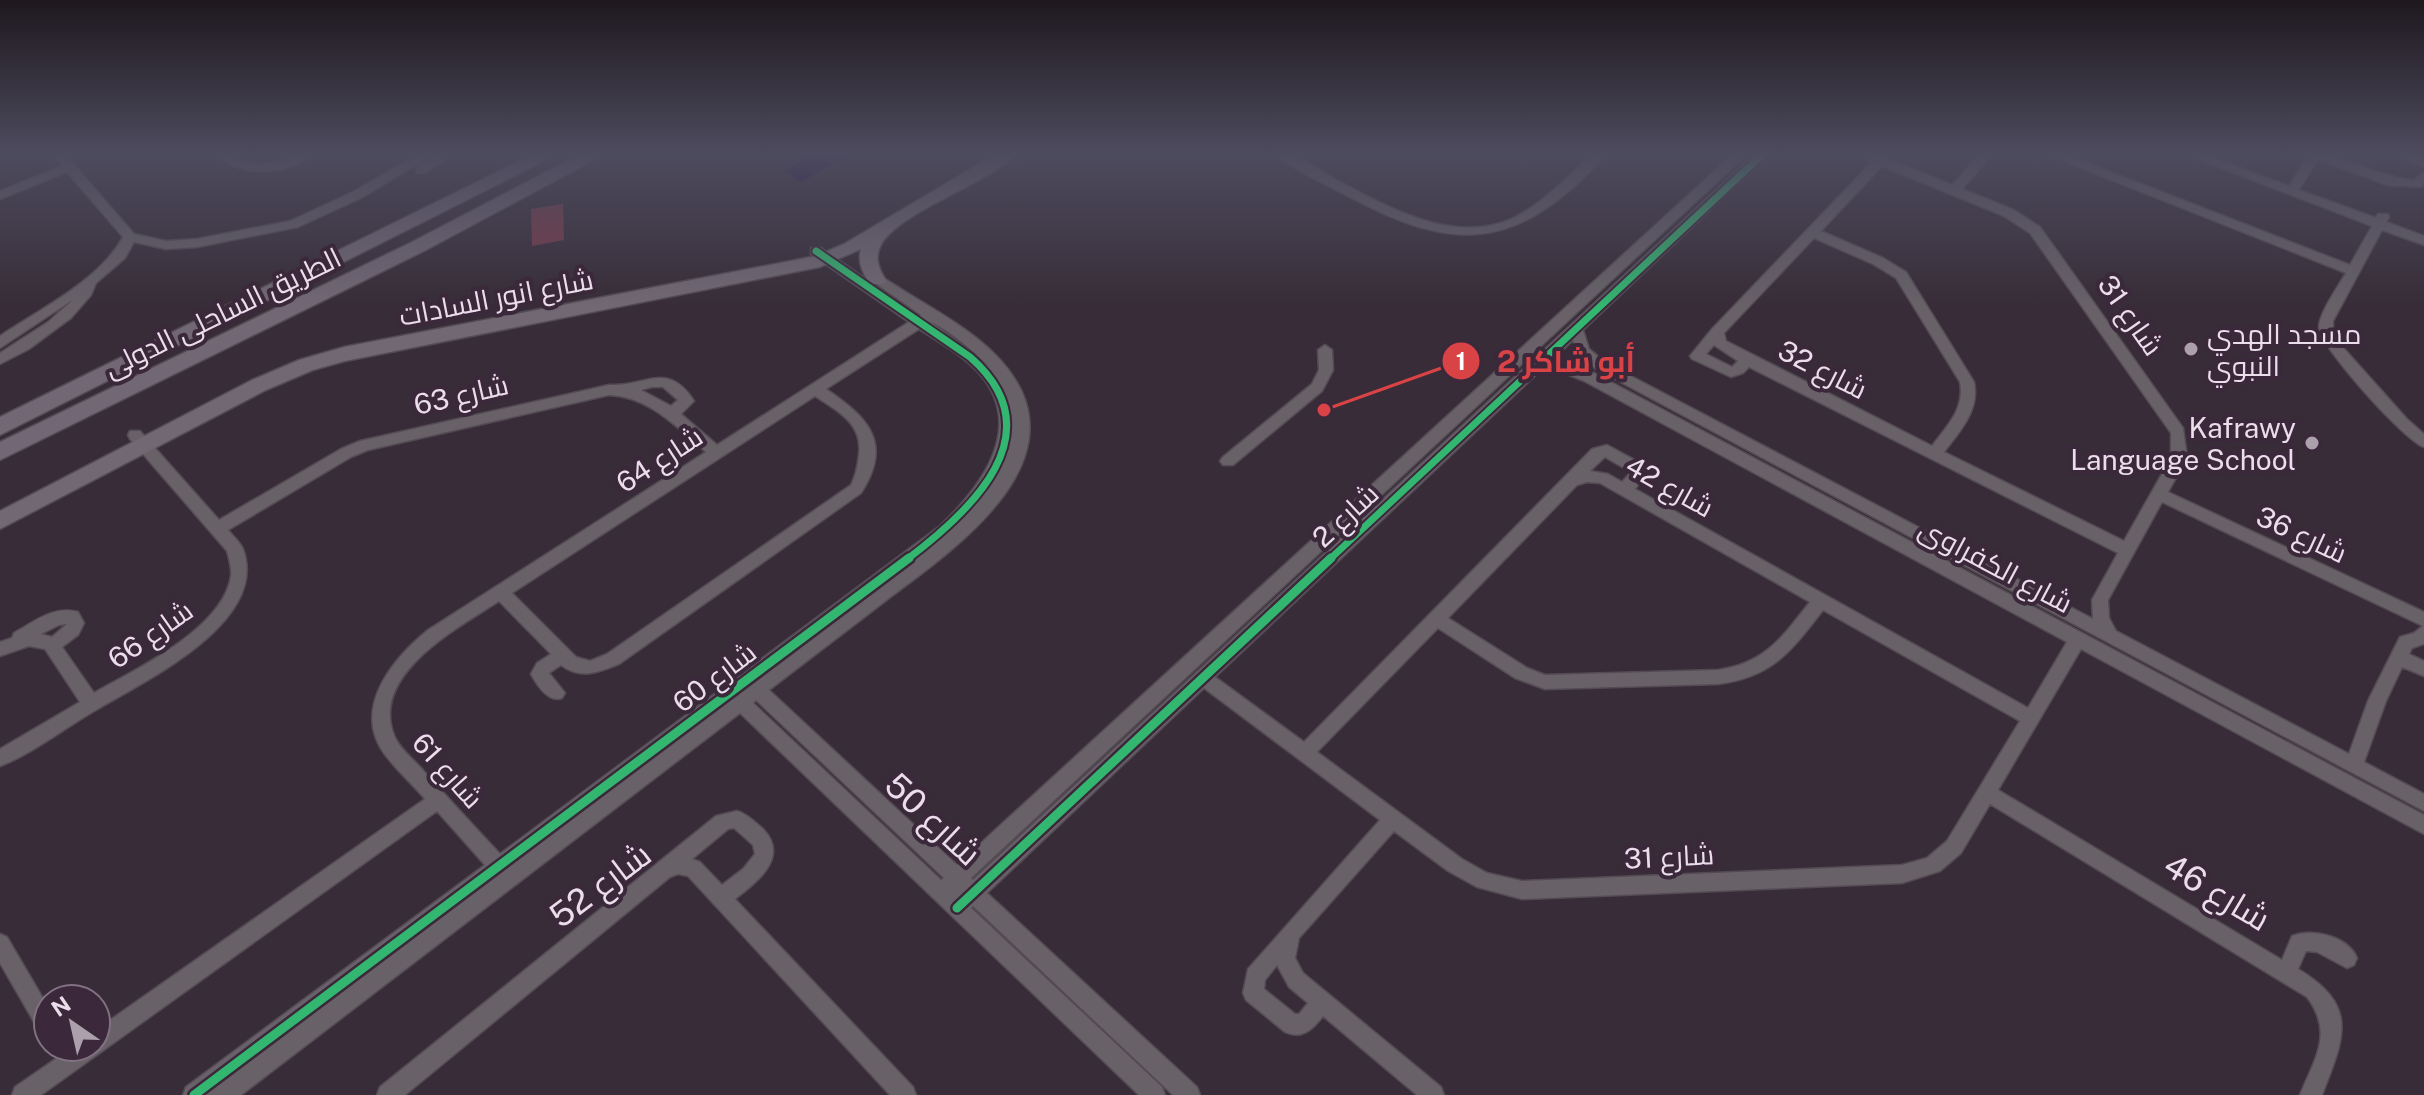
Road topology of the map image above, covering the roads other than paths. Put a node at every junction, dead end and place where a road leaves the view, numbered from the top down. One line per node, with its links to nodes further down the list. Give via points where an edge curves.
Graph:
1 (102, 205): 20 (street)
2 (334, 205): 22 (street, via 275,228)
3 (357, 205): 22 (street, via 297,232 237,246)
4 (446, 205): 26 (highway, الطريق الساحلى الدولى)
5 (496, 205): 30 (highway, الطريق الساحلى الدولى)
6 (904, 205): 24 (main road, شارع انور السادات)
7 (923, 205): 17 (main road, شارع انور السادات)
8 (1379, 205): 9 (street, via 1412,222 1467,232 1523,218)
9 (1539, 205)
10 (1692, 205): 23 (street, شارع 2)
11 (1702, 205): 23 (street, شارع 2)
12 (1838, 205): 18 (street)
13 (1987, 205): 55 (street, شارع 31, via 2040,235 2169,416 2180,437 2180,453)
14 (2183, 205): 25 (street)
15 (2339, 205): 16 (street)
16 (2381, 221): 19 (street); 21 (street); 25 (street)
17 (885, 228): 24 (main road, شارع انور السادات); 27 (main road, via 867,257)
18 (1812, 232): 34 (street); 50 (street, via 1901,275 1965,378 1971,396 1968,406)
19 (2424, 232)
20 (130, 237): 22 (street, via 166,245); 28 (street, via 112,264)
21 (2424, 241)
22 (197, 243)
23 (1649, 250): 33 (street, شارع 2); 47 (street, شارع 2)
24 (828, 253): 27 (street, شارع 60); 32 (street, شارع 60); 45 (main road, شارع انور السادات, via 316,362)
25 (2353, 271): 46 (street, via 2326,321 2327,335)
26 (298, 278): 29 (highway, الطريق الساحلى الدولى); 30 (highway, via 299,289)
27 (877, 280): 32 (street, شارع 60)
28 (90, 282): 35 (street); 37 (street, via 72,308)
29 (273, 291): 31 (highway, via 294,296); 44 (highway, الطريق الساحلى الدولى)
30 (315, 298): 31 (highway, الطريق الساحلى الدولى)
31 (292, 309): 48 (highway, الطريق الساحلى الدولى)
32 (924, 319): 41 (street, شارع 64); 78 (street, شارع 60, via 998,390 1007,433 996,471 975,503 946,530)
33 (1576, 329): 39 (street, شارع 2); 40 (street)
34 (1717, 332): 38 (street, شارع 32, via 1721,346); 38 (street, via 1697,356 1731,372)
35 (0, 343)
36 (1325, 350): 52 (street, via 1326,370 1317,387)
37 (0, 359)
38 (1747, 360): 50 (street, شارع 32)
39 (1538, 365): 40 (street, شارع الكفراوى); 51 (street, شارع 2)
40 (1587, 367): 63 (street, شارع الكفراوى); 68 (street, شارع الكفراوى)
41 (815, 389): 49 (street, شارع 64); 72 (street, via 868,432 862,478 851,495 606,663 582,668)
42 (626, 390): 43 (street, via 646,396); 43 (street, شارع 63, via 666,382 687,401); 58 (street, شارع 63, via 365,445)
43 (670, 415): 49 (street)
44 (0, 427)
45 (140, 441): 56 (main road, شارع انور السادات); 57 (main road, شارع انور السادات); 58 (street, شارع 66)
46 (2424, 442)
47 (1424, 448): 51 (street); 74 (street, شارع 2)
48 (0, 452)
49 (716, 452): 60 (street, شارع 64)
50 (1934, 454): 59 (street, شارع 32)
51 (1440, 457): 77 (street, شارع 2)
52 (1228, 461)
53 (1572, 481): 54 (street, شارع 42, via 1592,476); 54 (street, via 1597,453 1607,451 1639,469); 64 (street)
54 (1624, 490): 62 (street, شارع 42)
55 (2159, 494): 59 (street, شارع 31); 65 (street, شارع 36)
56 (0, 505)
57 (0, 521)
58 (218, 528): 80 (street, شارع 66, via 239,563 236,586 223,611 185,647)
59 (2127, 550): 61 (street, شارع 31)
60 (500, 592): 71 (street, شارع 64); 72 (street)
61 (2100, 600): 63 (street); 66 (street, via 2101,618)
62 (1821, 601): 64 (street, via 1765,665 1718,677 1545,682 1521,673); 81 (street, شارع 42)
63 (2056, 609): 66 (street, شارع الكفراوى)
64 (1437, 619): 82 (street)
65 (2424, 620)
66 (2112, 638): 84 (street, شارع الكفراوى)
67 (2422, 638): 73 (street, via 2406,642)
68 (2078, 639): 81 (street, شارع 31); 89 (street, شارع الكفراوى)
69 (52, 646): 70 (street, via 35,638); 70 (street, via 72,630 72,617 56,618); 80 (street)
70 (4, 647)
71 (418, 647): 86 (street, شارع 61, via 390,683 382,728 387,743)
72 (562, 655): 79 (street, via 540,674)
73 (2399, 657): 75 (street); 84 (street)
74 (1195, 658): 76 (street, شارع 2); 77 (street, via 1207,661)
75 (2424, 669)
76 (1181, 671): 77 (street, via 1182,682); 92 (street, شارع 2)
77 (1203, 678): 82 (street, شارع 31); 94 (street, شارع 2)
78 (743, 691): 91 (street, شارع 60); 92 (street, شارع 50); 93 (street, شارع 50)
79 (556, 693)
80 (91, 704): 83 (street, شارع 66)
81 (2030, 718): 85 (street, شارع 31)
82 (1305, 753): 88 (street, شارع 31)
83 (0, 758)
84 (2354, 766): 87 (street, شارع الكفراوى)
85 (1986, 792): 88 (street, شارع 31, via 1949,854 1902,874 1522,890 1469,874); 100 (street, شارع 46)
86 (438, 800): 91 (street, شارع 61); 103 (street)
87 (2424, 803)
88 (1393, 819): 97 (street)
89 (2424, 825)
90 (663, 871): 95 (street, شارع 52, via 689,866); 95 (street, via 723,822 737,819 762,843 765,854); 109 (street, شارع 52)
91 (503, 873): 107 (street, شارع 60); 108 (street, شارع 60)
92 (957, 878): 93 (street, شارع 2); 94 (street, شارع 50)
93 (941, 893): 96 (street, شارع 50)
94 (973, 893): 96 (street, شارع 2); 111 (street, شارع 50)
95 (721, 898): 105 (street, شارع 52)
96 (957, 908): 110 (street, شارع 50)
97 (1290, 934): 102 (street, via 1287,967); 102 (street, via 1255,976 1253,993 1292,1025 1305,1023)
98 (0, 944): 101 (street)
99 (2347, 958): 100 (street, via 2306,940 2299,943)
100 (2287, 972): 113 (street, شارع 46, via 2321,998 2334,1021)
101 (32, 999)
102 (1322, 1002): 112 (street)
103 (112, 1032)
104 (56, 1063): 106 (street)
105 (899, 1093)
106 (23, 1095)
107 (194, 1095)
108 (224, 1095)
109 (388, 1095)
110 (1154, 1095)
111 (1189, 1095)
112 (1433, 1095)
113 (2311, 1095)

